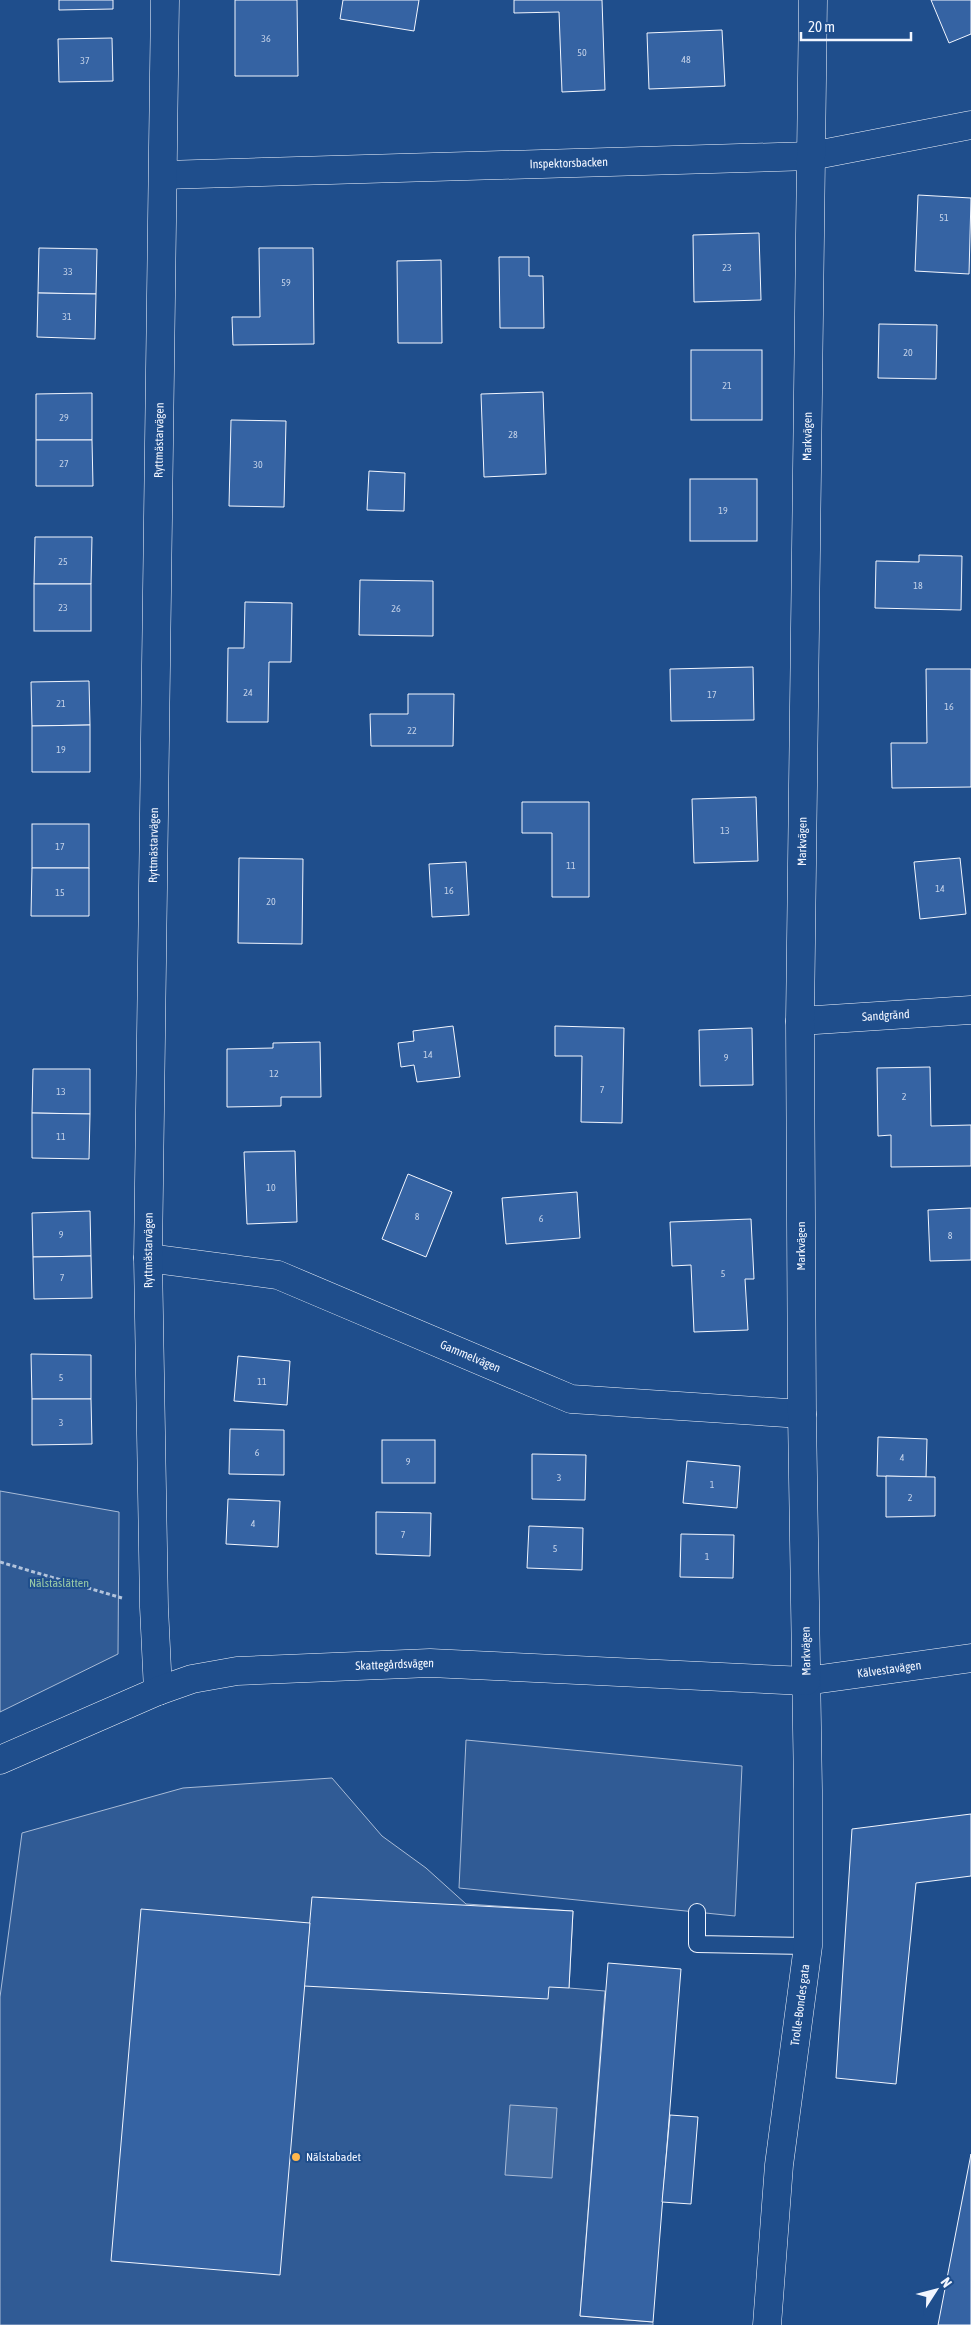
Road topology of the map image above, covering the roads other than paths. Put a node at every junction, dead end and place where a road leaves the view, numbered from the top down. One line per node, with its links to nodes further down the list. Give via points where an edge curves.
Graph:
1 (165, 0): 5 (street, Ryttmästarvägen)
2 (813, 0): 4 (street, Markvägen)
3 (971, 125): 4 (street, Inspektorsbacken)
4 (811, 156): 5 (street, Inspektorsbacken); 7 (street, Markvägen)
5 (164, 175): 8 (street, Ryttmästarvägen)
6 (971, 1010): 7 (street, Sandgränd)
7 (800, 1021): 9 (street, Markvägen)
8 (148, 1258): 9 (street, Gammelvägen, via 278,1275 571,1399); 12 (street, Ryttmästarvägen)
9 (802, 1414): 11 (street, Markvägen)
10 (971, 1658): 11 (street, Kälvestavägen)
11 (806, 1681): 12 (street, Skattegårdsvägen, via 430,1663 237,1672 192,1679); 15 (street, Trolle-Bondes gata)
12 (158, 1691): 13 (street, Skattegårdsvägen)
13 (0, 1760)
14 (697, 1912): 15 (lane, via 697,1944)
15 (808, 1946): 16 (street, Trolle-Bondes gata, via 779,2165)
16 (767, 2325)

